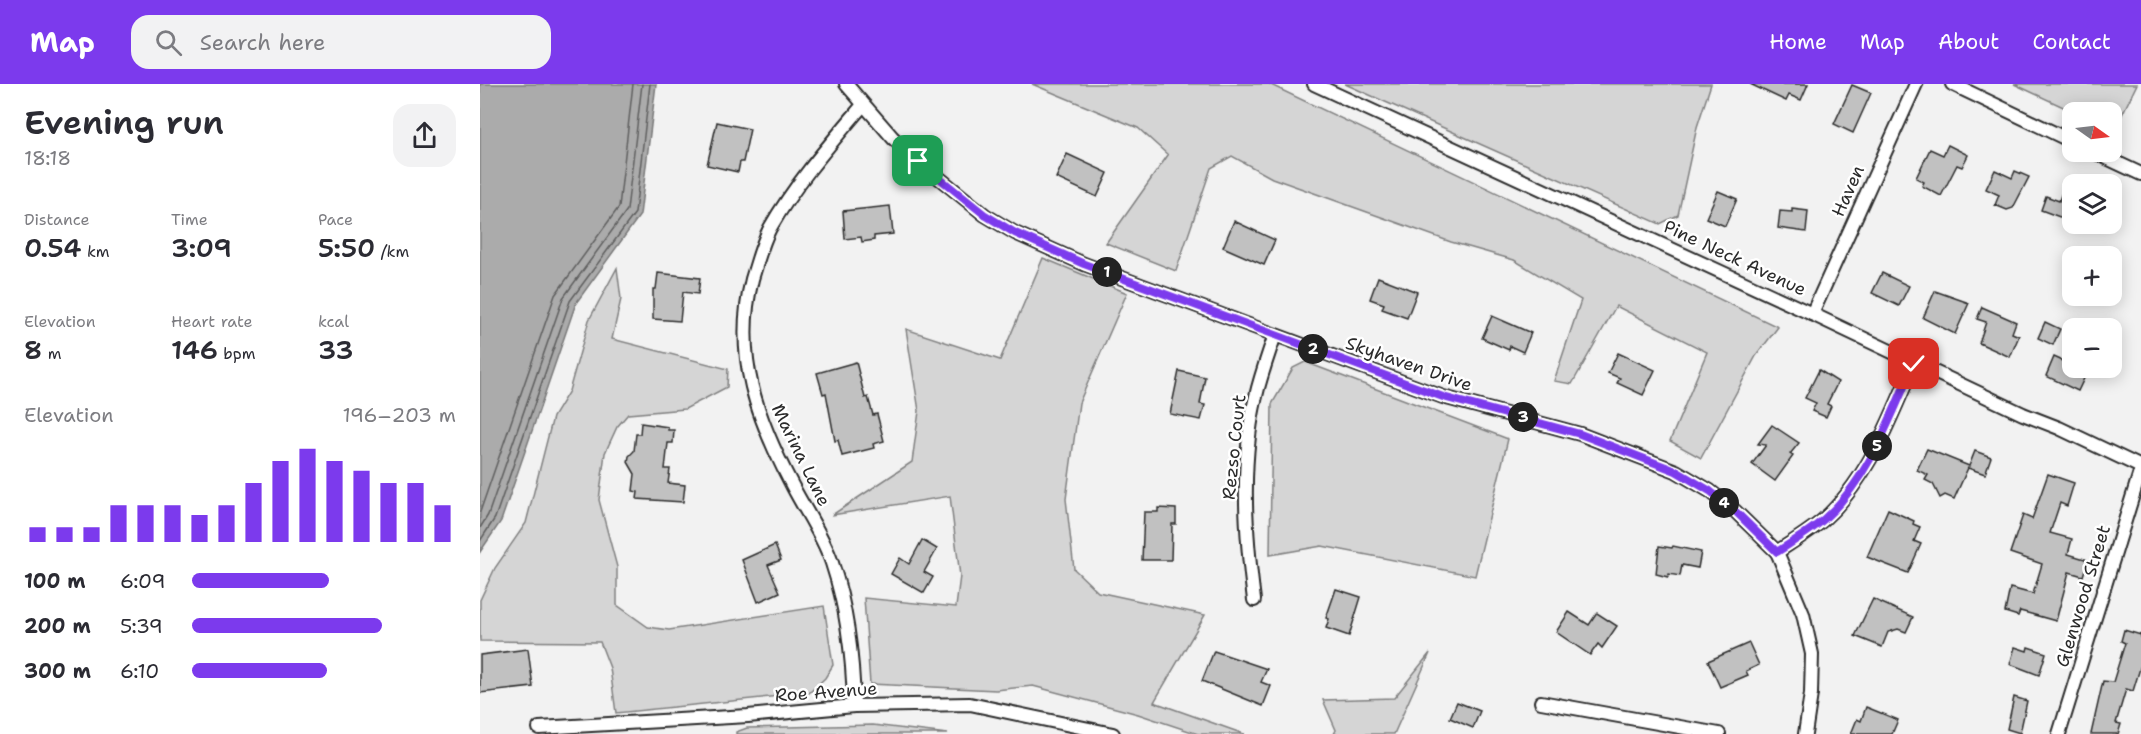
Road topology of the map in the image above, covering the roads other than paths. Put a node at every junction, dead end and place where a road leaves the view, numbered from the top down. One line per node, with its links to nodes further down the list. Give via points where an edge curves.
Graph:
1 (846, 84): 5 (street, Skyhaven Drive)
2 (1314, 84): 9 (street, Pine Neck Avenue)
3 (1917, 84): 9 (street, Haven)
4 (1952, 84): 6 (street)
5 (863, 105): 10 (street, Skyhaven Drive, via 918,161 985,215 1015,233 1084,264); 16 (street, Marina Lane, via 821,154 770,229 756,265 744,333 749,379 762,425 832,563 849,640)
6 (2062, 137)
7 (2115, 162): 8 (street)
8 (2141, 174)
9 (1812, 314): 11 (street, Pine Neck Avenue)
10 (1275, 335): 13 (street, Skyhaven Drive, via 1443,397 1580,434 1676,471 1735,511); 14 (street, Rezso Court, via 1258,389 1245,477)
11 (1914, 364): 12 (street, Pine Neck Avenue); 13 (street, via 1858,481 1823,520)
12 (2141, 468): 21 (street, Glenwood Street)
13 (1777, 552): 20 (street, Skyhaven Drive, via 1803,614 1812,654)
14 (1254, 600)
15 (1541, 702): 19 (street)
16 (854, 706): 17 (street, Roe Avenue); 18 (street, Roe Avenue, via 970,704)
17 (539, 728)
18 (1113, 734)
19 (1719, 734)
20 (1805, 734)
21 (2059, 734)

